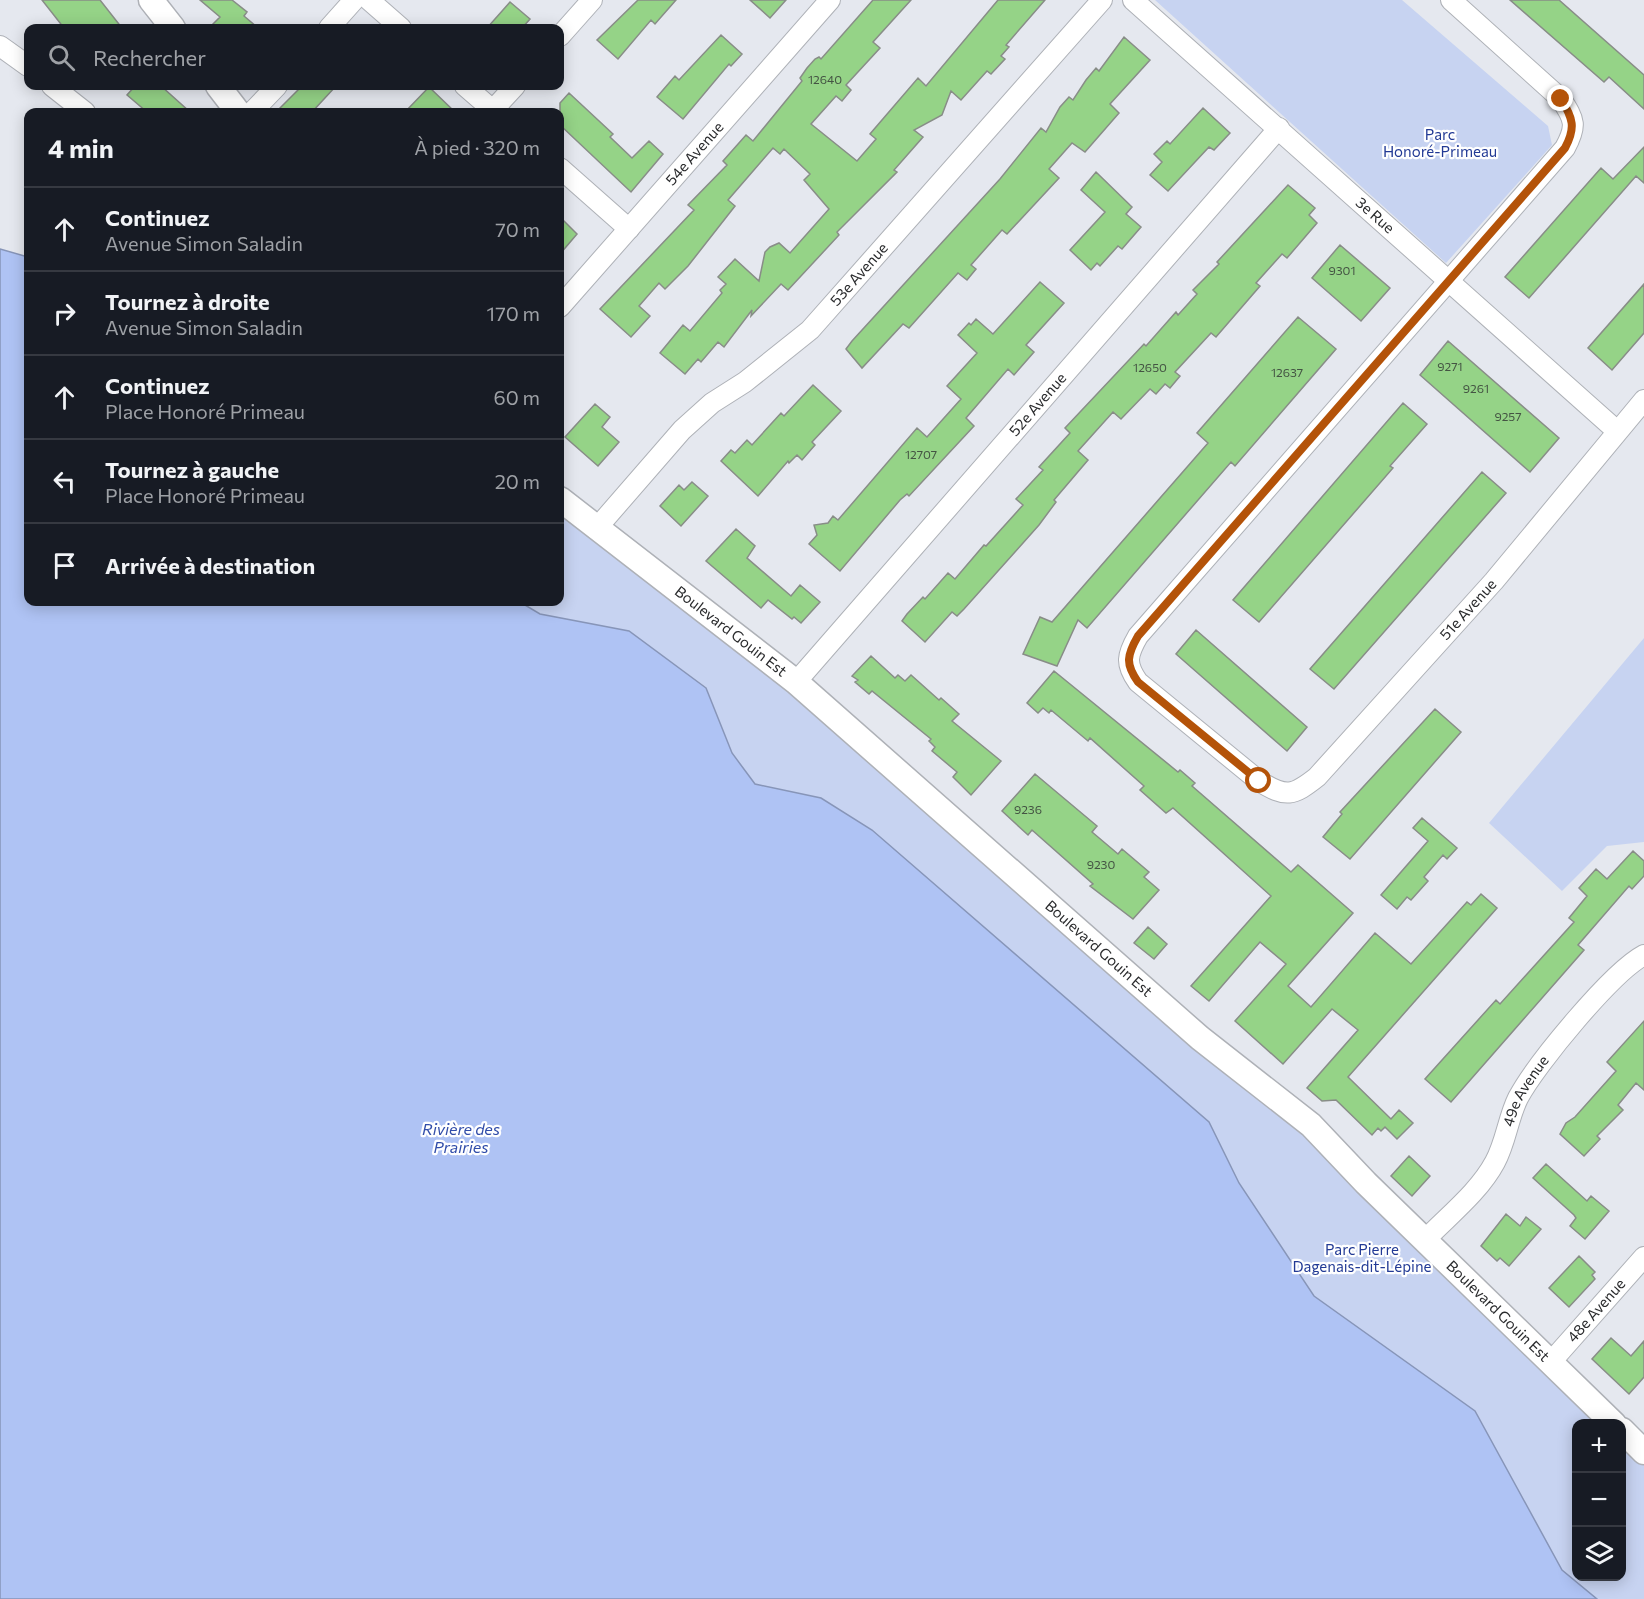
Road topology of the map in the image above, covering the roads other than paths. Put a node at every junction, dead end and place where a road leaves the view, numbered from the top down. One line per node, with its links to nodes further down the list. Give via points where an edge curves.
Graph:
1 (151, 0): 9 (street)
2 (354, 0): 10 (street)
3 (369, 0): 11 (street)
4 (592, 0): 12 (street)
5 (830, 0): 27 (street, 54e Avenue)
6 (1102, 0): 33 (street, 53e Avenue, via 810,330 682,430)
7 (1133, 0): 25 (street, 3e Rue)
8 (1451, 0): 28 (street, via 1561,99 1572,116 1573,133 1565,148)
9 (170, 24)
10 (333, 24)
11 (396, 24)
12 (564, 32)
13 (0, 46): 14 (street)
14 (24, 63)
15 (57, 90): 20 (street)
16 (221, 90): 21 (street)
17 (273, 90): 22 (street)
18 (469, 90): 23 (street)
19 (512, 90): 24 (street)
20 (80, 108)
21 (235, 108)
22 (256, 108)
23 (489, 108)
24 (496, 108)
25 (1278, 128): 28 (street, 3e Rue); 34 (street, 52e Avenue)
26 (564, 172): 27 (street)
27 (629, 229): 29 (street, 54e Avenue)
28 (1449, 282): 31 (street, 3e Rue); 31 (street, 51e Avenue, via 1138,636 1129,652 1129,669 1138,682 1276,791 1299,791 1317,777 1494,581)
29 (564, 302)
30 (1644, 400): 31 (street, 51e Avenue)
31 (1617, 431)
32 (564, 502): 33 (street, Boulevard Gouin Est)
33 (596, 530): 34 (street, Boulevard Gouin Est)
34 (796, 682): 36 (street, Boulevard Gouin Est, via 1200,1038 1311,1125)
35 (1644, 954): 36 (street, 49e Avenue, via 1613,981 1533,1072 1517,1101 1497,1160 1486,1177)
36 (1425, 1240): 38 (street, Boulevard Gouin Est)
37 (1644, 1257): 38 (street, 48e Avenue)
38 (1550, 1363): 39 (street, Boulevard Gouin Est)
39 (1609, 1419)
40 (1626, 1434): 41 (street)
41 (1644, 1452)

